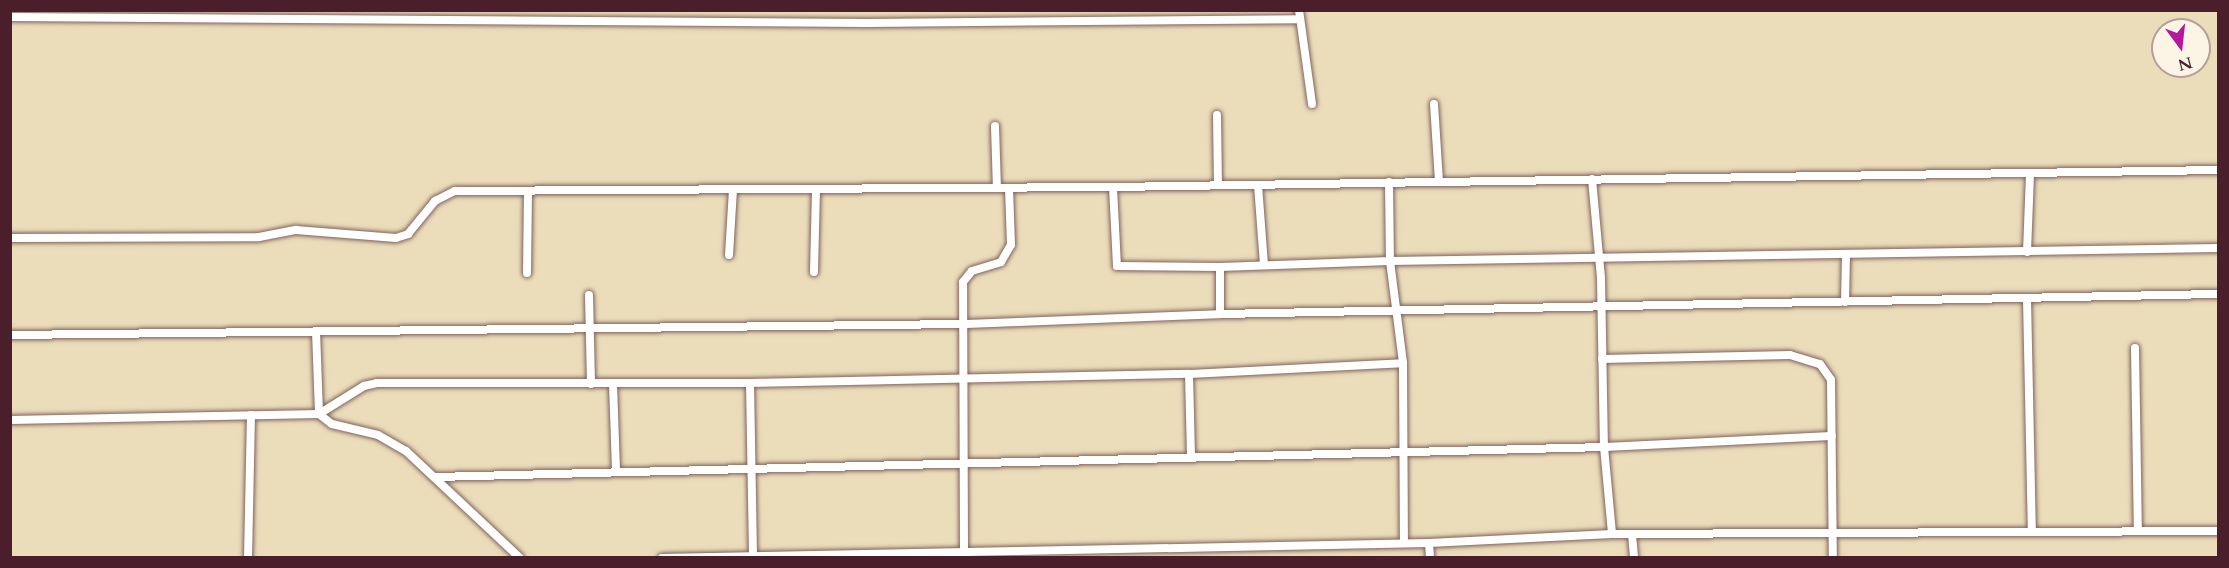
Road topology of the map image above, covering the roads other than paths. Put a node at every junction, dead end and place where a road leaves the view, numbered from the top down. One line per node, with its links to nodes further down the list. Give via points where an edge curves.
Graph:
1 (216, 15): 2 (street, via 844,23); 3 (street)
2 (1299, 15): 4 (street)
3 (10, 16)
4 (1312, 104)
5 (1434, 104): 11 (street)
6 (1217, 115): 13 (street)
7 (995, 126): 16 (street)
8 (2218, 170): 9 (street)
9 (2030, 173): 10 (street); 23 (street)
10 (1592, 179): 11 (street); 26 (street)
11 (1439, 181): 12 (street)
12 (1389, 182): 14 (street); 27 (street)
13 (1218, 185): 14 (street); 15 (street)
14 (1258, 185): 28 (street)
15 (1113, 187): 17 (street); 29 (street, via 1117,266)
16 (997, 188): 17 (street); 18 (street)
17 (1009, 188): 39 (street, via 1011,244 1001,262 972,271 963,282)
18 (816, 189): 19 (street); 30 (street)
19 (733, 190): 20 (street); 24 (street)
20 (528, 192): 21 (street, via 455,191 435,201 408,234 396,238 296,230 260,237); 31 (street)
21 (10, 238)
22 (2218, 248): 23 (street)
23 (2027, 252): 25 (street)
24 (729, 255)
25 (1846, 255): 26 (street); 35 (street)
26 (1597, 260): 27 (street); 36 (street)
27 (1390, 261): 28 (street); 37 (street)
28 (1264, 265): 29 (street)
29 (1220, 267): 38 (street)
30 (814, 272)
31 (527, 273)
32 (2218, 294): 34 (street)
33 (589, 295): 40 (street)
34 (2027, 299): 35 (street); 64 (street)
35 (1845, 302): 36 (street)
36 (1601, 306): 37 (street); 44 (street)
37 (1396, 310): 38 (street); 45 (street)
38 (1220, 314): 39 (street)
39 (964, 324): 40 (street); 47 (street)
40 (590, 328): 41 (street); 49 (street)
41 (316, 331): 42 (street); 51 (street)
42 (10, 335)
43 (2135, 348): 62 (street)
44 (1602, 359): 54 (street, via 1790,355 1820,364 1831,380); 55 (street)
45 (1403, 363): 46 (street); 56 (street)
46 (1189, 374): 47 (street); 57 (street)
47 (963, 378): 48 (street); 58 (street)
48 (750, 383): 50 (street); 59 (street)
49 (591, 384): 50 (street); 51 (street, via 377,383 364,386)
50 (613, 384): 60 (street)
51 (319, 414): 52 (street); 61 (street, via 332,424 378,435 406,451)
52 (251, 415): 53 (street); 74 (street)
53 (10, 420)
54 (1832, 436): 55 (street); 67 (street)
55 (1604, 447): 56 (street); 65 (street)
56 (1405, 451): 57 (street); 68 (street)
57 (1191, 455): 58 (street)
58 (963, 463): 59 (street); 71 (street)
59 (751, 470): 60 (street); 72 (street)
60 (616, 472): 61 (street)
61 (436, 477): 75 (street)
62 (2138, 531): 63 (street); 64 (street)
63 (2218, 531)
64 (2032, 532): 67 (street)
65 (1612, 534): 66 (street); 69 (street)
66 (1632, 534): 67 (street); 79 (street)
67 (1833, 534): 80 (street)
68 (1404, 542): 69 (street); 70 (street)
69 (1429, 543): 78 (street)
70 (1208, 546): 73 (street); 77 (street)
71 (964, 551): 72 (street); 73 (street)
72 (753, 554): 76 (street)
73 (994, 554)
74 (248, 558)
75 (520, 558)
76 (662, 558)
77 (1209, 558)
78 (1430, 558)
79 (1634, 558)
80 (1833, 558)

